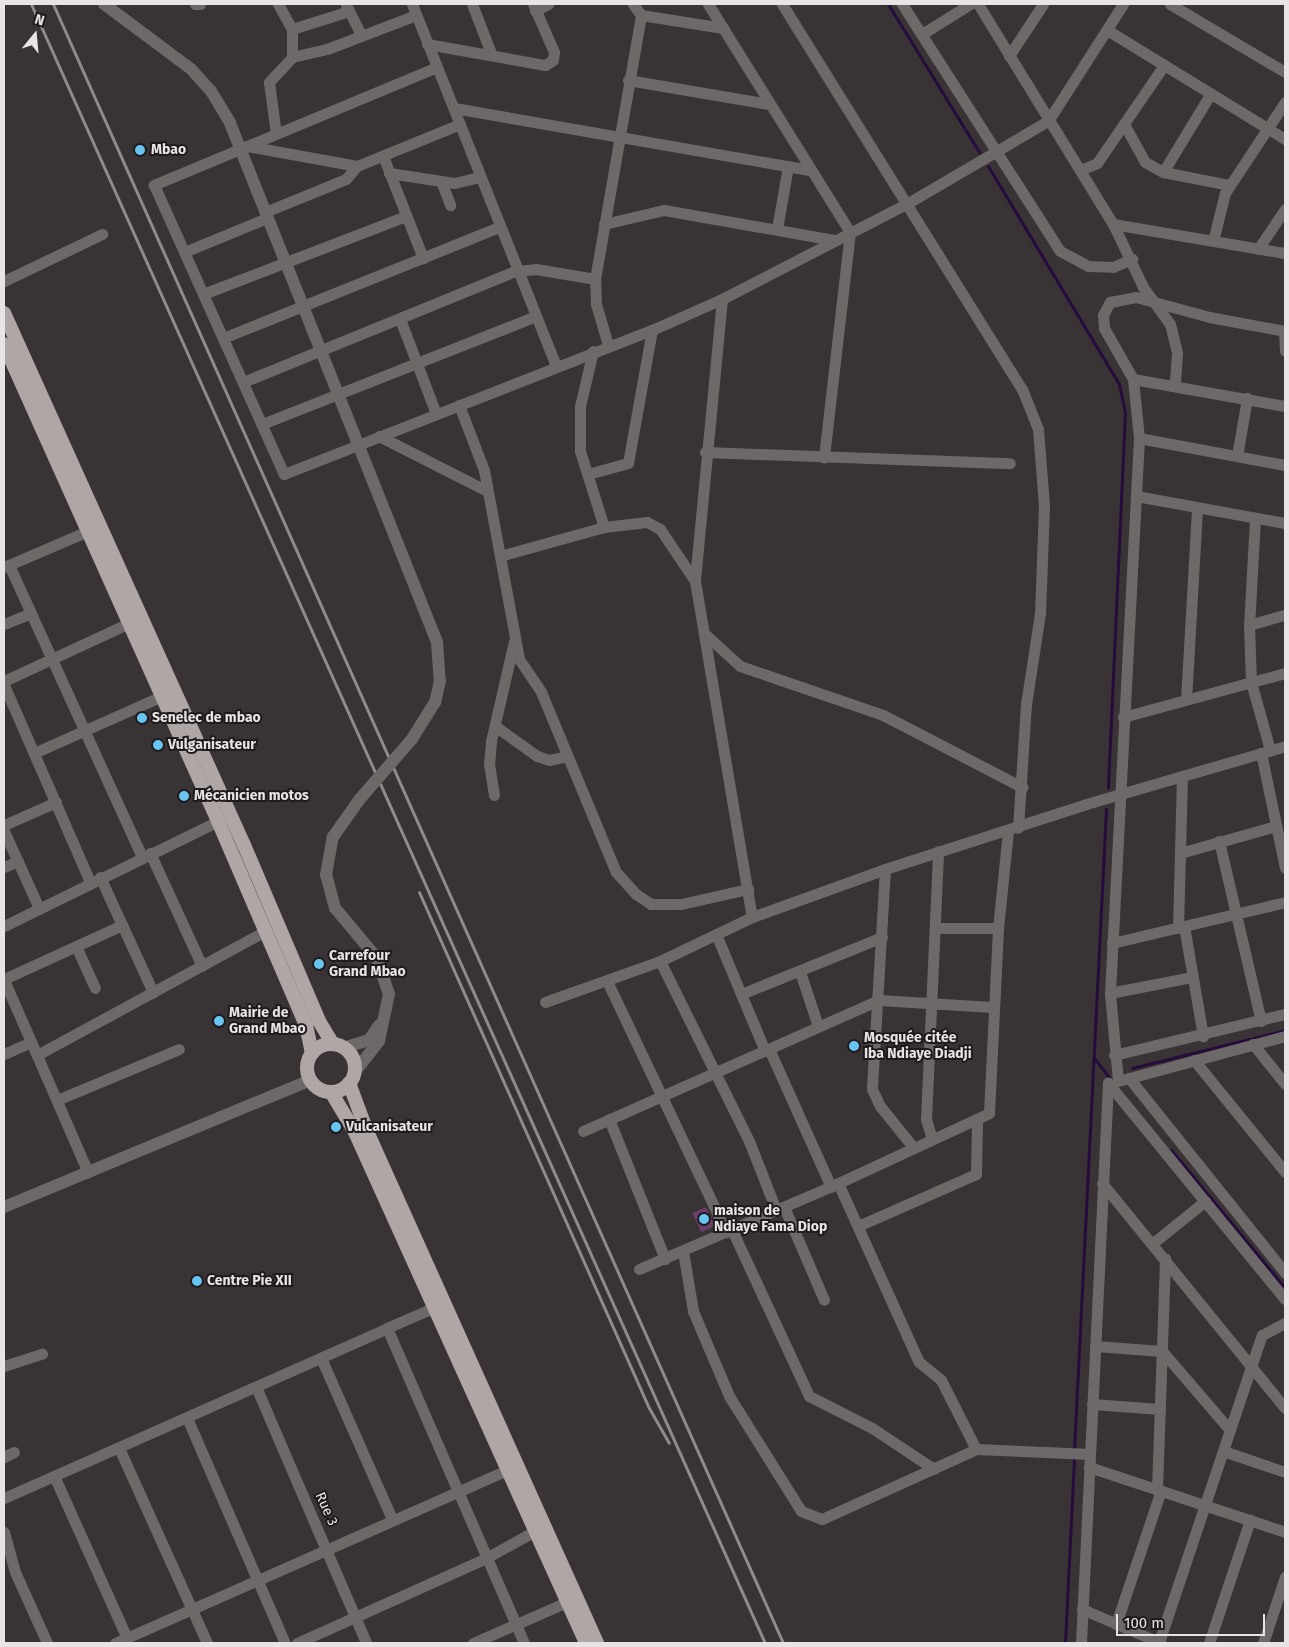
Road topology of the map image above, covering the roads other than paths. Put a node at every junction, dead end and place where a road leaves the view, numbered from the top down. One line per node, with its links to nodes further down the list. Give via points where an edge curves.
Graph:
1 (104, 4): 44 (street, via 191,69 211,91)
2 (195, 4): 3 (street)
3 (200, 4)
4 (278, 4): 21 (street)
5 (472, 4): 26 (street)
6 (548, 4): 17 (street)
7 (633, 4): 19 (street)
8 (708, 4): 20 (street)
9 (782, 4): 56 (street)
10 (902, 4): 24 (street)
11 (970, 4): 24 (street)
12 (978, 4): 27 (street)
13 (1043, 4): 27 (street)
14 (1123, 4): 22 (street)
15 (1170, 4): 31 (street)
16 (347, 7): 21 (street); 23 (street)
17 (534, 7): 26 (street, via 554,52 553,60 545,65)
18 (414, 9): 23 (street); 25 (street)
19 (640, 15): 20 (street); 32 (street)
20 (723, 28): 35 (street)
21 (292, 29): 28 (street)
22 (1107, 30): 29 (street); 37 (street)
23 (361, 34): 28 (street, via 328,49)
24 (922, 34): 45 (street)
25 (427, 44): 26 (street); 30 (street)
26 (491, 54)
27 (1010, 56): 37 (street)
28 (292, 57): 41 (street, via 269,82)
29 (1164, 65): 33 (street); 39 (street)
30 (437, 67): 36 (street); 41 (street)
31 (1285, 72)
32 (628, 80): 35 (street); 42 (street)
33 (1211, 93): 40 (street); 51 (street)
34 (1285, 102): 40 (street)
35 (769, 104): 49 (street)
36 (454, 108): 38 (street); 42 (street)
37 (1048, 121): 45 (street); 50 (street)
38 (460, 124): 46 (street); 53 (street)
39 (1124, 124): 50 (street, via 1097,163); 51 (street, via 1145,162)
40 (1268, 128): 43 (street); 55 (street)
41 (276, 134): 44 (street)
42 (618, 138): 48 (street); 61 (street)
43 (1285, 139)
44 (243, 148): 47 (street); 59 (street); 70 (street, via 154,184)
45 (996, 152): 56 (street); 73 (street, via 1060,251 1088,266 1113,267)
46 (383, 156): 47 (street); 52 (street)
47 (357, 166): 59 (street, via 346,179)
48 (788, 166): 49 (street); 64 (street)
49 (811, 170): 65 (street)
50 (1080, 170): 62 (street)
51 (1163, 172): 55 (street)
52 (390, 173): 54 (street); 60 (street)
53 (480, 177): 54 (street, via 466,182); 63 (street)
54 (441, 181): 57 (street)
55 (1229, 185): 68 (street)
56 (908, 203): 65 (street); 147 (street, via 1022,389 1038,429 1044,506 1040,613 1026,704)
57 (450, 205)
58 (1285, 209): 69 (street)
59 (266, 215): 70 (street); 74 (street)
60 (406, 216): 72 (street); 74 (street)
61 (604, 224): 64 (street, via 664,210); 76 (street)
62 (1113, 224): 68 (street); 73 (street)
63 (498, 227): 72 (street); 75 (street)
64 (777, 229): 67 (street)
65 (850, 232): 67 (street); 109 (street)
66 (102, 234): 77 (street)
67 (835, 240): 79 (street)
68 (1214, 241): 69 (street)
69 (1258, 249): 71 (street)
70 (184, 252): 78 (street)
71 (1285, 253)
72 (423, 258): 81 (street)
73 (1132, 259): 80 (street)
74 (285, 263): 78 (street); 81 (street)
75 (515, 271): 76 (street, via 536,269); 83 (street); 84 (street)
76 (595, 279): 89 (street, via 596,304)
77 (4, 280)
78 (203, 294): 87 (street)
79 (722, 299): 85 (street); 107 (street)
80 (1151, 299): 86 (street, via 1209,317); 95 (street, via 1121,297 1110,302 1103,315 1104,328); 97 (street, via 1170,324 1177,353)
81 (302, 307): 87 (street); 90 (street)
82 (4, 313): 202 (highway, via 244,844 319,1021)
83 (400, 318): 90 (street); 93 (street)
84 (534, 318): 93 (street); 94 (street)
85 (652, 330): 89 (street); 112 (street, via 628,463)
86 (1284, 331): 91 (street)
87 (223, 338): 96 (street)
88 (4, 344): 119 (highway)
89 (608, 345): 92 (street)
90 (320, 351): 96 (street); 98 (street)
91 (1285, 351)
92 (593, 352): 94 (street); 112 (street, via 580,406 580,451)
93 (417, 364): 98 (street); 102 (street)
94 (556, 366): 100 (street)
95 (1133, 379): 97 (street); 105 (street)
96 (243, 382): 103 (street)
97 (1175, 384): 99 (street)
98 (337, 396): 103 (street); 106 (street)
99 (1247, 398): 101 (street); 108 (street)
100 (459, 405): 102 (street); 113 (street, via 484,470)
101 (1285, 406)
102 (436, 414): 104 (street)
103 (262, 424): 106 (street, via 284,474)
104 (379, 436): 106 (street); 113 (street)
105 (1139, 438): 108 (street); 114 (street)
106 (356, 445): 195 (street, bridge, via 437,642 440,681 435,702 412,739 359,800 333,837 326,875 335,908 376,957 384,973 388,994)
107 (705, 452): 109 (street); 122 (street)
108 (1237, 456): 111 (street)
109 (824, 458): 110 (street)
110 (1010, 463)
111 (1285, 465)
112 (588, 474): 118 (street)
113 (487, 490): 120 (street)
114 (1136, 496): 115 (street); 139 (street)
115 (1197, 508): 116 (street); 138 (street)
116 (1255, 519): 117 (street); 127 (street)
117 (1285, 523)
118 (604, 527): 120 (street); 122 (street, via 647,522 660,529)
119 (88, 531): 121 (street); 126 (highway)
120 (500, 556): 129 (street)
121 (6, 566): 123 (street)
122 (695, 582): 128 (street)
123 (31, 613): 125 (street); 130 (street)
124 (1285, 615): 127 (street)
125 (4, 624)
126 (129, 624): 130 (street); 137 (highway)
127 (1249, 625): 135 (street)
128 (704, 634): 131 (street); 132 (street)
129 (515, 639): 140 (street); 145 (street, via 519,659 542,692)
130 (52, 659): 134 (street); 141 (street)
131 (734, 662): 132 (street); 147 (street, via 883,715)
132 (710, 664): 165 (street)
133 (1285, 673): 135 (street)
134 (4, 681)
135 (1251, 682): 138 (street); 143 (street)
136 (4, 685): 144 (street)
137 (162, 696): 141 (street); 151 (highway)
138 (1186, 700): 139 (street)
139 (1123, 717): 149 (street)
140 (494, 726): 145 (street, via 538,756 549,760); 148 (street, via 489,765)
141 (84, 730): 144 (street); 159 (street)
142 (1285, 746): 143 (street)
143 (1266, 751): 146 (street); 153 (street)
144 (34, 753): 150 (street)
145 (568, 756): 165 (street, via 616,872 636,894 651,904 681,904)
146 (1182, 776): 149 (street); 158 (street)
147 (1022, 787): 154 (street)
148 (494, 795)
149 (1118, 795): 154 (street); 178 (street)
150 (56, 802): 152 (street); 164 (street)
151 (218, 822): 159 (street); 175 (highway)
152 (4, 825)
153 (1276, 826): 156 (street); 162 (street)
154 (1013, 830): 157 (street); 174 (street)
155 (4, 831): 160 (street)
156 (1219, 841): 158 (street); 168 (street)
157 (938, 851): 163 (street); 173 (street)
158 (1180, 852): 172 (street)
159 (146, 855): 164 (street); 181 (street)
160 (18, 861): 161 (street); 167 (street)
161 (4, 867)
162 (1285, 868)
163 (885, 869): 169 (street); 177 (street)
164 (95, 880): 167 (street); 170 (street)
165 (748, 889): 169 (street)
166 (1285, 902): 168 (street)
167 (39, 908): 171 (street)
168 (1236, 914): 172 (street); 196 (street)
169 (752, 917): 176 (street)
170 (122, 925): 179 (street); 187 (street)
171 (4, 926)
172 (1181, 927): 178 (street); 183 (street)
173 (937, 928): 174 (street); 192 (street)
174 (998, 928): 193 (street)
175 (265, 931): 181 (street); 205 (highway, via 306,1025)
176 (716, 934): 180 (street); 189 (street)
177 (882, 937): 182 (street); 190 (street)
178 (1112, 943): 188 (street)
179 (76, 946): 184 (street); 186 (street)
180 (660, 961): 185 (street); 210 (street)
181 (202, 966): 187 (street)
182 (800, 972): 189 (street); 197 (street)
183 (1192, 977): 188 (street); 198 (street)
184 (4, 979): 200 (street)
185 (607, 981): 191 (street); 216 (street)
186 (95, 988)
187 (153, 992): 207 (street)
188 (1110, 993): 208 (street)
189 (742, 994): 204 (street)
190 (879, 1000): 192 (street); 197 (street); 222 (street, via 872,1089 880,1106)
191 (545, 1002)
192 (933, 1003): 193 (street); 221 (street, via 926,1119)
193 (992, 1007): 219 (street, via 991,1106 989,1113)
194 (1285, 1014): 196 (street)
195 (385, 1017): 202 (street, via 369,1040); 211 (street, via 379,1041)
196 (1261, 1021): 198 (street)
197 (818, 1026): 204 (street)
198 (1203, 1036): 208 (street)
199 (1285, 1036): 201 (street)
200 (31, 1042): 206 (street); 207 (street)
201 (1253, 1044): 209 (street); 214 (street)
202 (338, 1046): 205 (highway); 211 (highway, via 354,1061)
203 (179, 1049): 217 (street)
204 (767, 1050): 210 (street); 226 (street)
205 (312, 1053): 212 (highway, via 307,1063)
206 (4, 1054)
207 (37, 1055): 217 (street)
208 (1114, 1055): 213 (street)
209 (1194, 1060): 213 (street); 224 (street)
210 (716, 1072): 216 (street); 229 (street)
211 (352, 1078): 215 (highway); 294 (highway, via 366,1129)
212 (310, 1080): 215 (highway, via 318,1088); 223 (street)
213 (1118, 1081): 225 (street); 227 (street); 237 (street)
214 (1285, 1084)
215 (331, 1092): 240 (highway, via 355,1132)
216 (664, 1096): 218 (street); 231 (street)
217 (56, 1100): 223 (street)
218 (609, 1119): 220 (street); 235 (street)
219 (978, 1120): 221 (street); 230 (street, via 976,1174)
220 (583, 1131)
221 (932, 1139): 222 (street)
222 (913, 1147): 226 (street)
223 (88, 1172): 228 (street)
224 (1285, 1172)
225 (1102, 1183): 232 (street); 243 (street)
226 (835, 1185): 229 (street); 230 (street)
227 (1205, 1201): 232 (street); 238 (street)
228 (4, 1207)
229 (780, 1208): 231 (street); 239 (street)
230 (858, 1226): 256 (street, via 919,1362 941,1380)
231 (729, 1231): 233 (street); 260 (street, via 809,1396 872,1428)
232 (1152, 1243): 234 (street)
233 (683, 1251): 235 (street); 260 (street, via 693,1312 729,1396 801,1511 822,1519)
234 (1165, 1258): 244 (street); 248 (street)
235 (665, 1259): 236 (street)
236 (639, 1269)
237 (1285, 1273)
238 (1285, 1299)
239 (824, 1300)
240 (435, 1307): 242 (street); 261 (highway)
241 (1285, 1323): 248 (street, via 1262,1335)
242 (386, 1328): 246 (street); 264 (street)
243 (1095, 1346): 244 (street); 250 (street)
244 (1162, 1351): 251 (street); 254 (street)
245 (42, 1354): 247 (street)
246 (321, 1358): 249 (street); 268 (street)
247 (4, 1366)
248 (1252, 1367): 252 (street); 254 (street)
249 (256, 1387): 253 (street); 273 (street, Rue 3)
250 (1092, 1404): 251 (street); 258 (street)
251 (1160, 1408): 265 (street)
252 (1285, 1408)
253 (187, 1418): 255 (street); 276 (street)
254 (1230, 1430): 257 (street)
255 (119, 1448): 263 (street); 279 (street)
256 (976, 1449): 258 (street); 260 (street)
257 (1223, 1452): 262 (street); 267 (street)
258 (1087, 1454): 259 (street)
259 (1089, 1467): 265 (street); 280 (street)
260 (934, 1469)
261 (508, 1470): 264 (street); 270 (highway)
262 (1285, 1472)
263 (55, 1478): 266 (street); 284 (street)
264 (457, 1490): 268 (street); 274 (street)
265 (1159, 1490): 267 (street); 283 (street)
266 (4, 1498)
267 (1205, 1505): 269 (street); 296 (street)
268 (392, 1520): 273 (street)
269 (1250, 1520): 272 (street); 297 (street)
270 (536, 1531): 274 (street); 278 (highway)
271 (4, 1532): 275 (street)
272 (1285, 1532)
273 (327, 1548): 276 (street); 281 (street, Rue 3)
274 (486, 1558): 281 (street); 282 (street)
275 (9, 1573): 285 (street)
276 (258, 1578): 279 (street); 288 (street)
277 (1285, 1578): 298 (street)
278 (567, 1602): 282 (street); 293 (highway)
279 (191, 1609): 284 (street); 287 (street)
280 (1082, 1610): 283 (street); 295 (street)
281 (354, 1617): 289 (street); 290 (street, Rue 3)
282 (516, 1624): 291 (street); 292 (street)
283 (1116, 1624): 296 (street)
284 (127, 1638): 286 (street)
285 (47, 1643)
286 (115, 1643)
287 (207, 1643)
288 (285, 1643)
289 (297, 1643)
290 (366, 1643)
291 (473, 1643)
292 (524, 1643)
293 (586, 1643)
294 (597, 1643)
295 (1081, 1643)
296 (1160, 1643)
297 (1209, 1643)
298 (1263, 1643)

